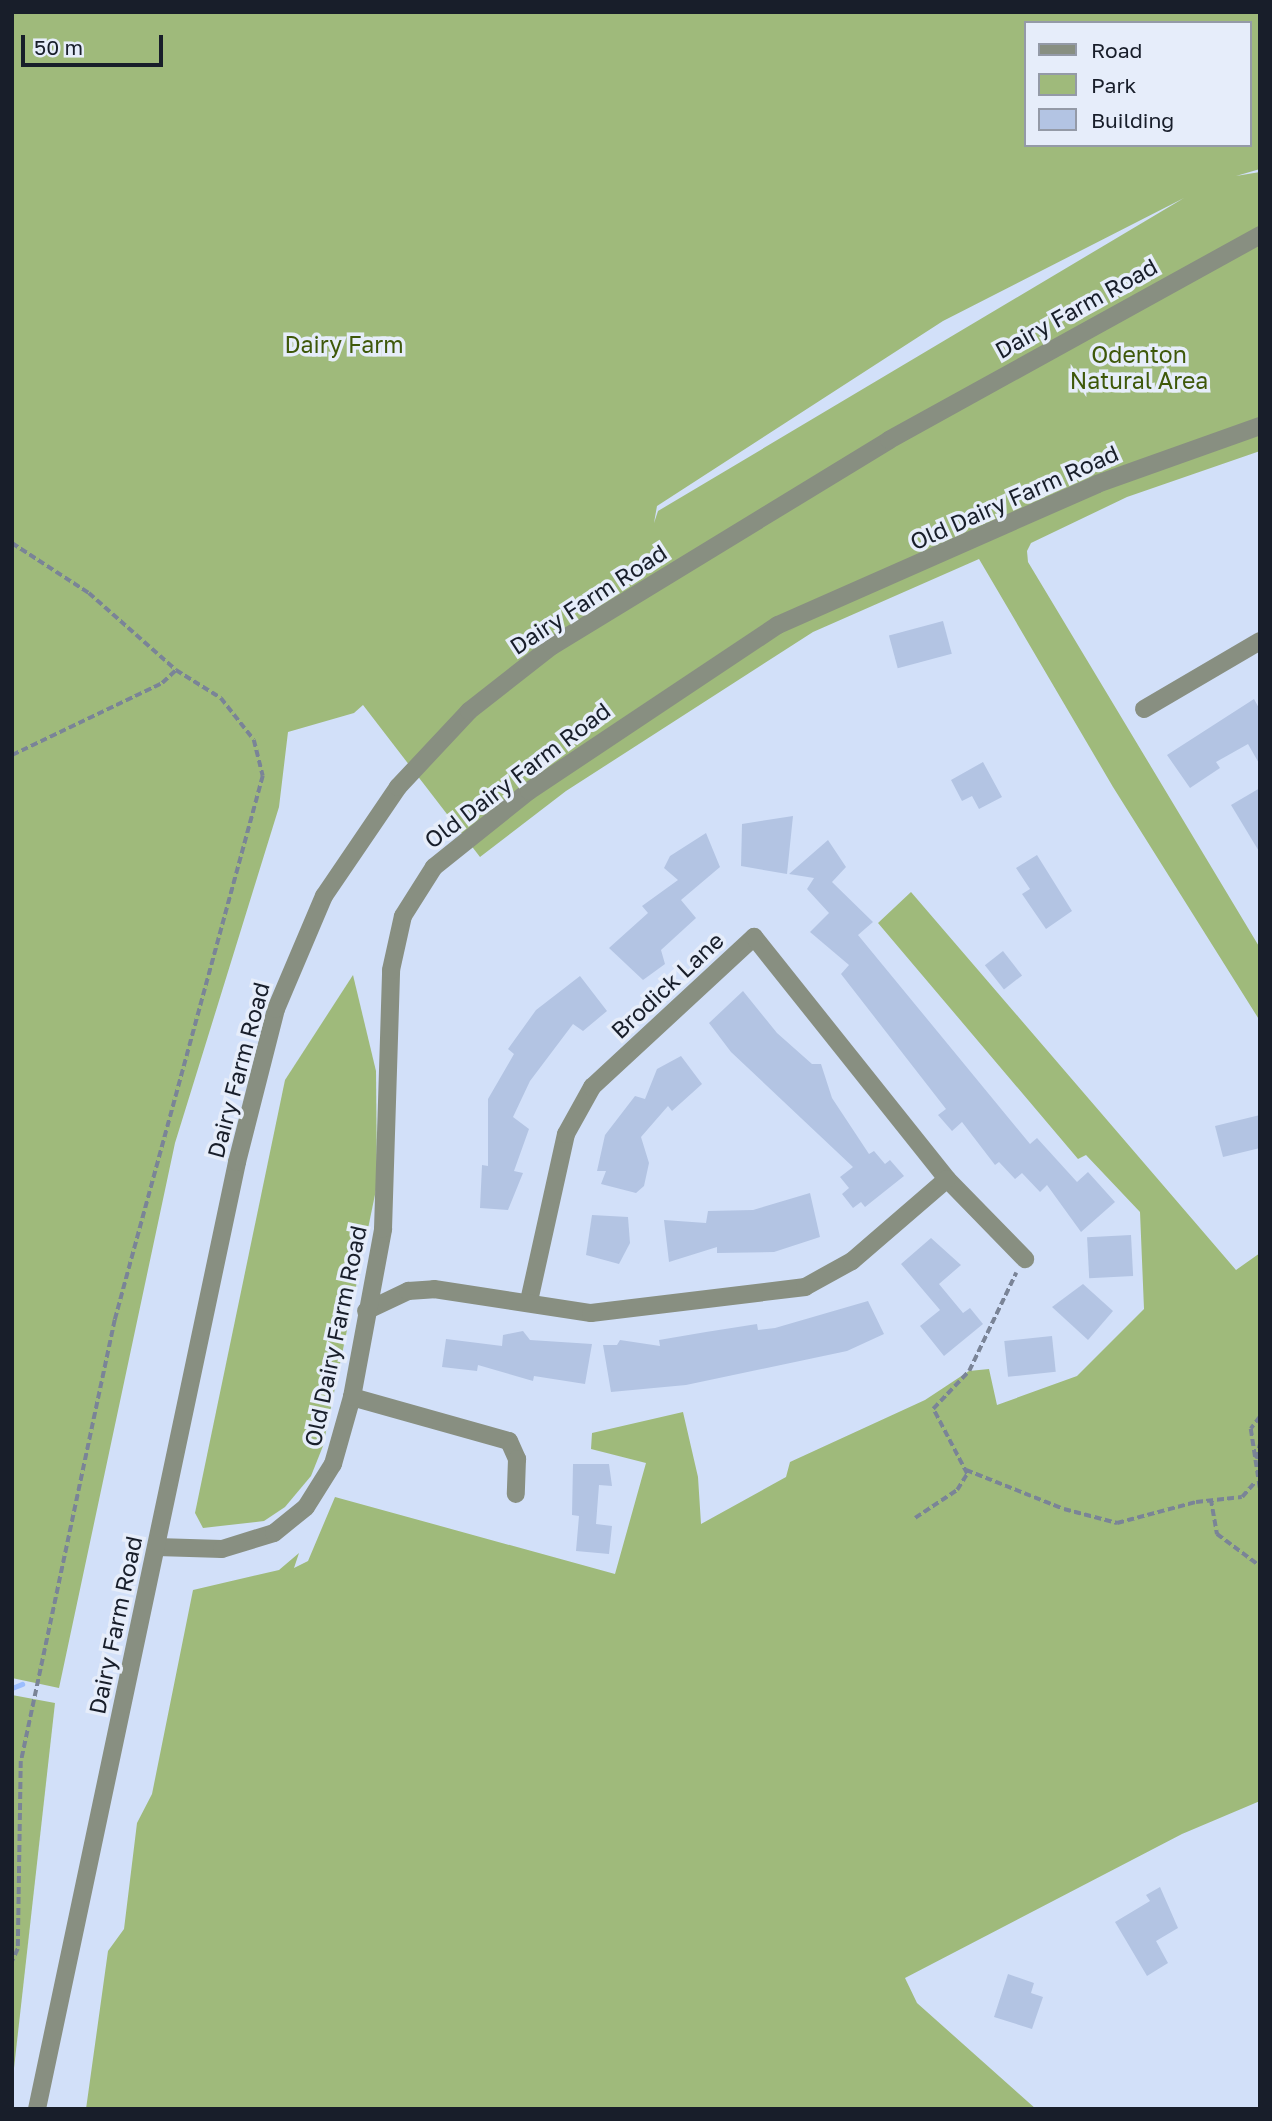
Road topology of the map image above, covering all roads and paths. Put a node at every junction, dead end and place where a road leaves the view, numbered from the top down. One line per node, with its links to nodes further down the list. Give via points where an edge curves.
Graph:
1 (1260, 235): 22 (street, Dairy Farm Road, via 889,440 552,646 469,711 398,787 324,896 276,1009 237,1163)
2 (1260, 426): 11 (street, Old Dairy Farm Road, via 1097,484 778,625 529,791 434,867 403,916 391,970 389,1158 383,1229)
3 (12, 543): 5 (path, via 89,593)
4 (1260, 641): 6 (street)
5 (176, 670): 7 (path, via 162,683); 24 (path, via 222,698 254,740 263,776 116,1320 24,1748 19,1949)
6 (1144, 709)
7 (12, 755)
8 (947, 1179): 9 (street, Brodick Lane); 10 (street, via 852,1261 805,1287 591,1313); 10 (street, Brodick Lane, via 754,937 593,1087 566,1134)
9 (1025, 1259): 16 (path, via 969,1371 933,1409)
10 (529, 1301): 11 (street, via 434,1289 408,1291)
11 (366, 1311): 12 (street, Old Dairy Farm Road)
12 (352, 1397): 19 (street, via 509,1441 517,1459); 22 (street, Old Dairy Farm Road, via 324,1484 290,1521 274,1533 222,1549)
13 (1260, 1417): 15 (path, via 1251,1429)
14 (1260, 1443): 15 (path)
15 (1254, 1465): 17 (path)
16 (969, 1470): 20 (path, via 1064,1509 1117,1523); 21 (path, via 957,1490)
17 (1255, 1482): 18 (path); 20 (path, via 1252,1493 1242,1497)
18 (1260, 1488)
19 (516, 1494)
20 (1211, 1499): 23 (path, via 1217,1534)
21 (915, 1518)
22 (157, 1547): 25 (street, Dairy Farm Road)
23 (1260, 1566)
24 (12, 1962)
25 (37, 2109)

